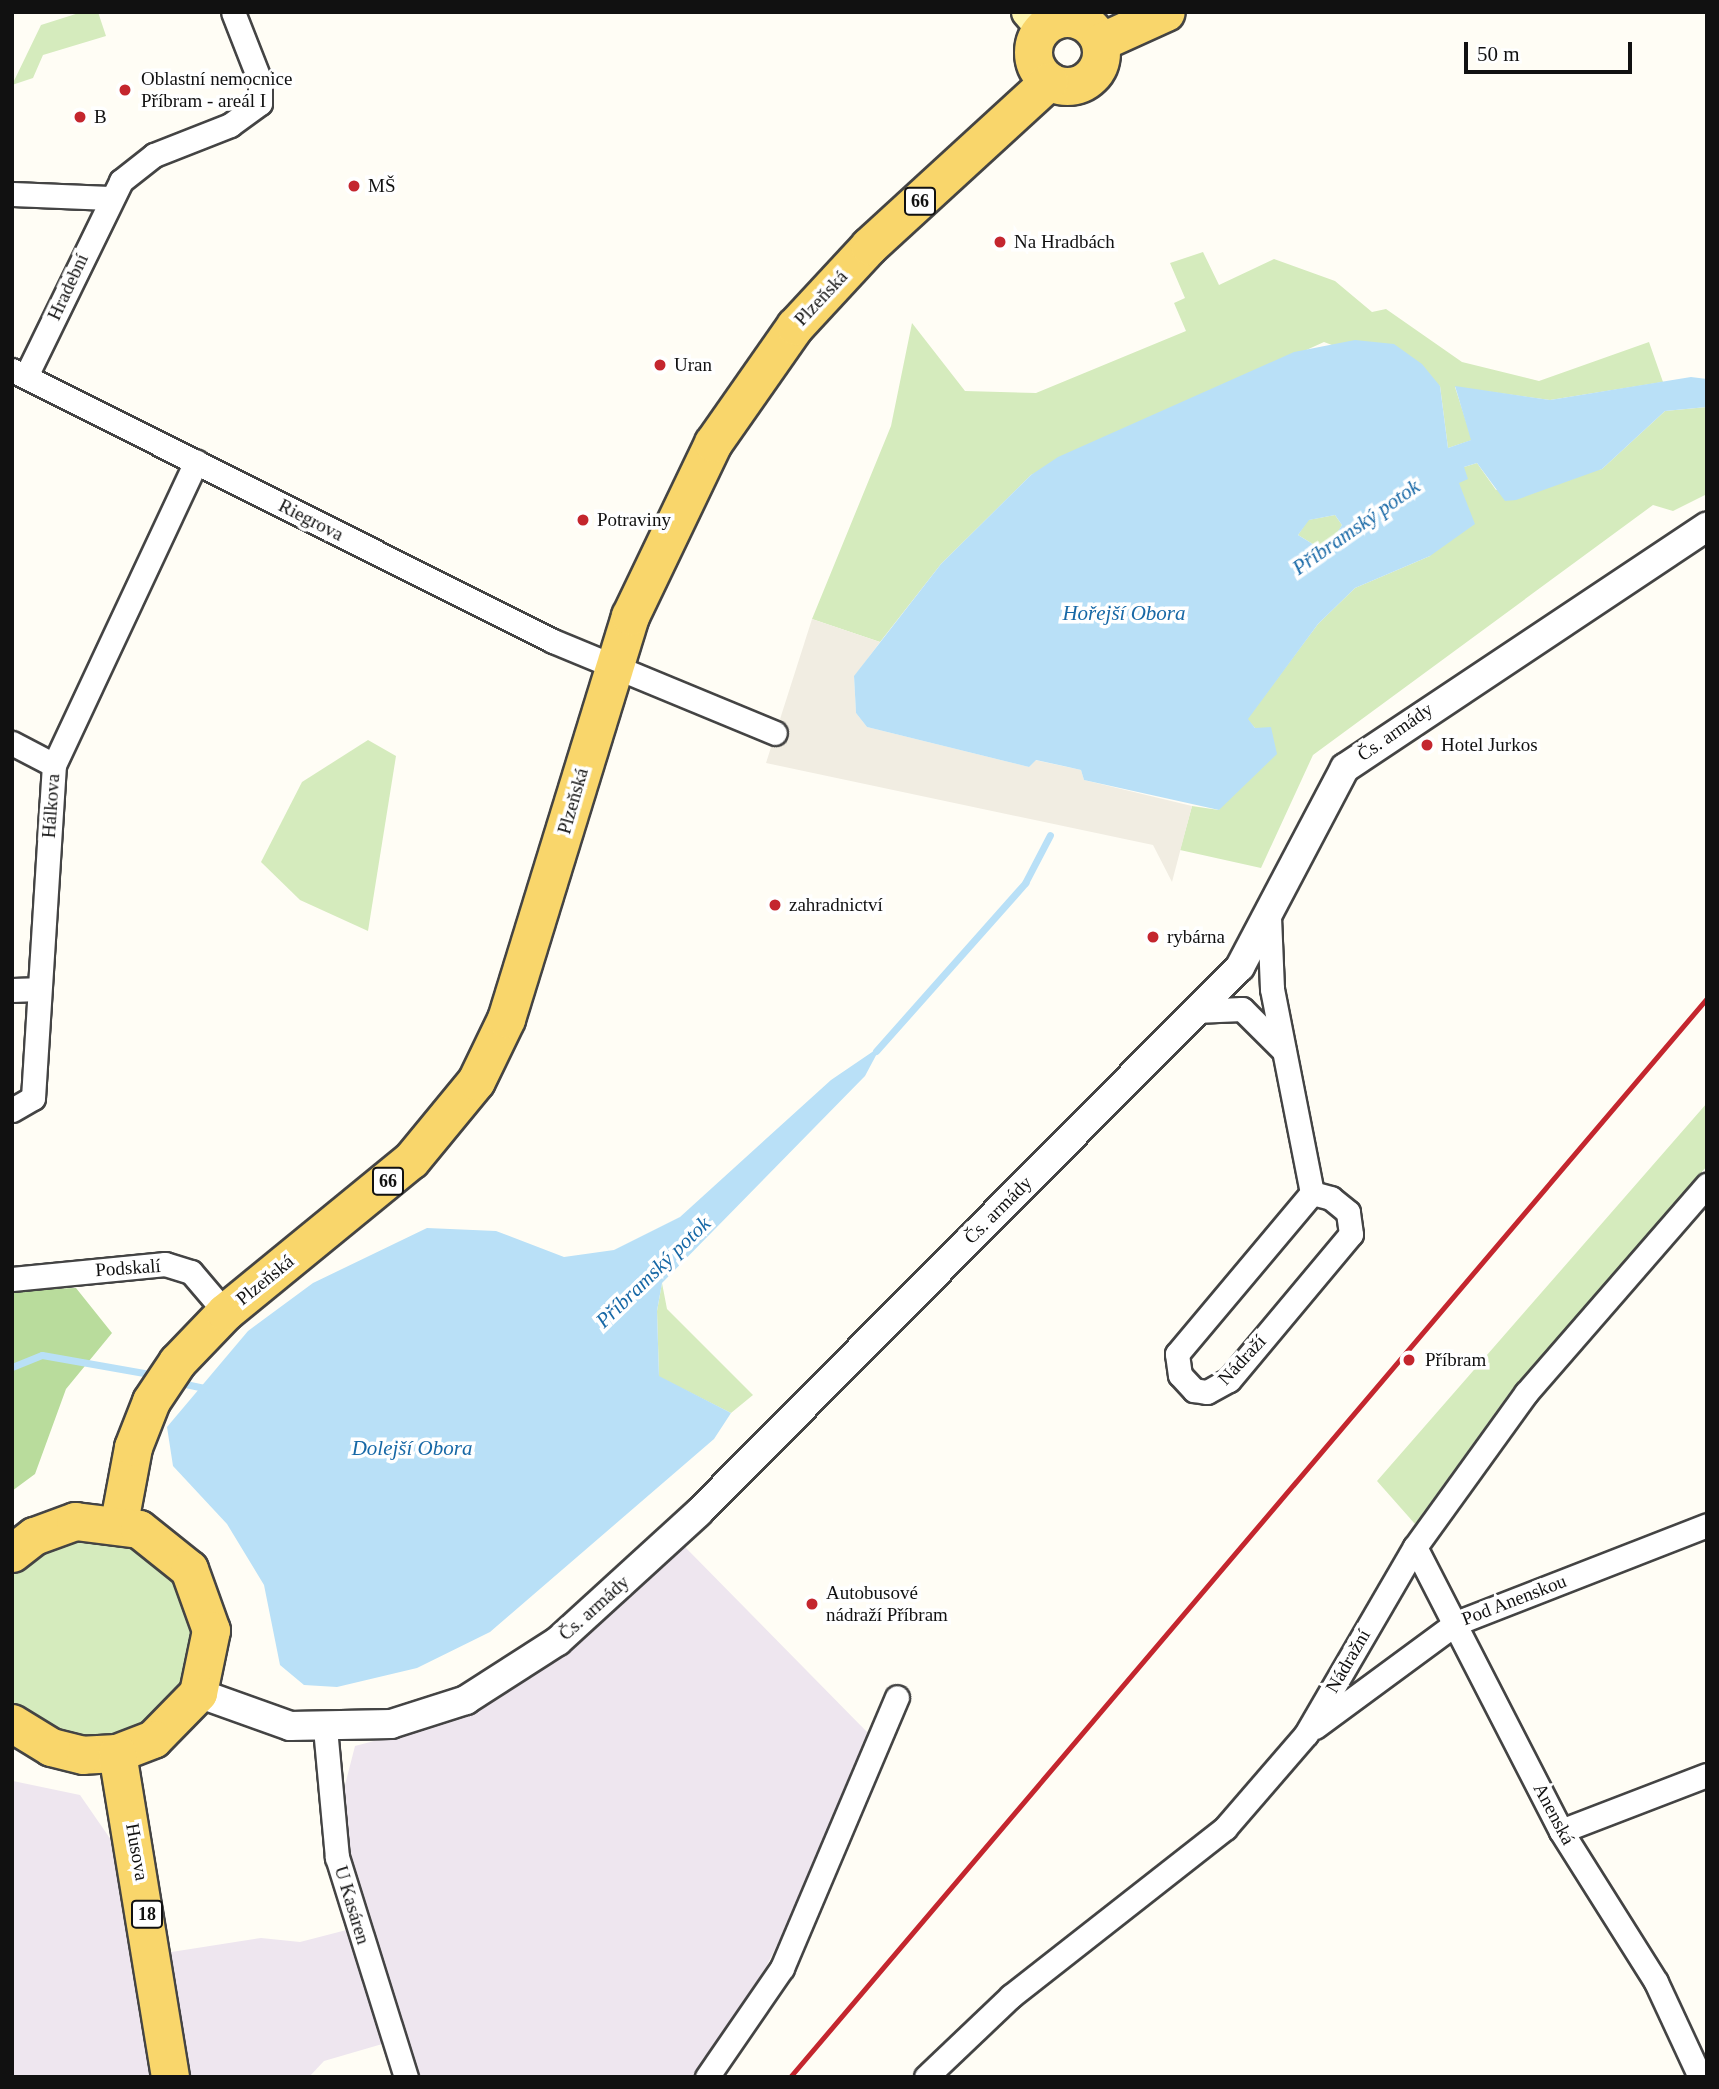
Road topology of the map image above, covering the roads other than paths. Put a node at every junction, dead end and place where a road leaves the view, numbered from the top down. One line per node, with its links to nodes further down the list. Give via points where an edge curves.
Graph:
1 (233, 12): 7 (street, Hradební, via 260,80 260,103 230,125 135,166)
2 (1166, 12): 4 (main road)
3 (1035, 20): 4 (main road, via 1075,19); 5 (main road, via 1033,56)
4 (1100, 42): 5 (main road, via 1098,65 1083,82)
5 (1049, 81): 11 (main road, Plzeňská / 66, via 869,246 759,373 680,506)
6 (12, 194): 7 (street)
7 (110, 198): 8 (street, Hradební)
8 (19, 373): 9 (street, Riegrova)
9 (196, 462): 11 (street, Riegrova); 14 (street, Hálkova)
10 (1707, 527): 15 (street, Čs. armády, via 1365,750 1330,788)
11 (612, 666): 12 (street, Riegrova); 24 (main road, Plzeňská / 66, via 526,959 476,1081 411,1160)
12 (775, 733)
13 (12, 743): 14 (street)
14 (54, 765): 16 (street, Hálkova)
15 (1269, 917): 18 (street, Čs. armády, via 1240,967); 19 (street, via 1269,970)
16 (37, 989): 17 (street); 20 (street, Hálkova, via 33,1098)
17 (12, 990)
18 (1195, 1012): 19 (street, via 1242,1009); 32 (street, Čs. armády, via 707,1504 558,1641 454,1704 391,1724)
19 (1284, 1051): 22 (street)
20 (12, 1110)
21 (1707, 1185): 27 (street, Nádražní, via 1526,1393)
22 (1312, 1193): 22 (street, Nádraží, via 1177,1354 1185,1384 1207,1392 1228,1380 1351,1234 1348,1212 1331,1198)
23 (12, 1279): 24 (street, Podskalí, via 165,1264 191,1272)
24 (225, 1312): 25 (main road, Plzeňská / 66, via 177,1362 151,1401 133,1447)
25 (119, 1522): 28 (main road, via 54,1527); 30 (main road, via 167,1546 200,1588 210,1652)
26 (1707, 1525): 29 (street, Pod Anenskou)
27 (1415, 1547): 29 (street, Anenská); 34 (street, Nádražní)
28 (12, 1553)
29 (1455, 1623): 34 (street, Pod Anenskou); 37 (street, Anenská)
30 (198, 1693): 32 (street, Čs. armády, via 290,1726); 35 (main road, via 170,1727)
31 (897, 1698): 40 (street, via 782,1968)
32 (324, 1728): 39 (street, U Kasáren, via 337,1857)
33 (16, 1732): 35 (main road, via 67,1752)
34 (1306, 1734): 41 (street, Nádražní, via 1225,1828 1011,1996)
35 (117, 1753): 38 (main road, Husova / 18)
36 (1707, 1775): 37 (street)
37 (1561, 1831): 42 (street, Anenská, via 1656,1982)
38 (170, 2077)
39 (406, 2077)
40 (707, 2077)
41 (926, 2077)
42 (1700, 2077)

